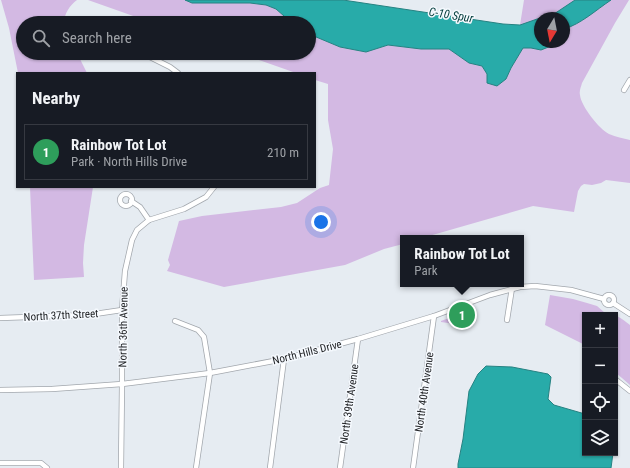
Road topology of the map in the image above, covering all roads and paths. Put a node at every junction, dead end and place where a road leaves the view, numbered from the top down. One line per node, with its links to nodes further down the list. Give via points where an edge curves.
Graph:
1 (156, 60): 2 (street)
2 (177, 72)
3 (630, 80): 4 (street)
4 (624, 90)
5 (213, 188): 7 (street, North 36th Avenue, via 206,197 184,209)
6 (131, 201): 7 (street, via 140,207)
7 (149, 220): 13 (street, North 36th Avenue, via 137,230 132,240)
8 (524, 287): 10 (street, North Hills Drive)
9 (524, 287): 11 (street, North Hills Drive, via 571,290)
10 (512, 288): 15 (street, North Hills Drive); 17 (street)
11 (604, 299): 12 (street, via 607,305); 12 (street, via 612,296)
12 (613, 303): 14 (street)
13 (122, 310): 16 (street, North 37th Street, via 88,315); 23 (street, North 36th Avenue)
14 (630, 314)
15 (434, 316): 19 (street, North Hills Drive); 32 (street, North 40th Avenue)
16 (0, 318)
17 (507, 320)
18 (174, 321): 21 (street, via 198,330 204,337)
19 (358, 339): 20 (street, North Hills Drive); 31 (street, North 39th Avenue)
20 (284, 359): 21 (street, North Hills Drive); 30 (street)
21 (210, 373): 23 (street, North Hills Drive); 29 (street)
22 (618, 381): 25 (street)
23 (122, 384): 24 (street, North Hills Drive); 28 (street, North 36th Avenue)
24 (0, 390)
25 (630, 391)
26 (0, 463): 27 (street, via 41,463)
27 (47, 468)
28 (121, 468)
29 (196, 468)
30 (270, 468)
31 (340, 468)
32 (413, 468)

